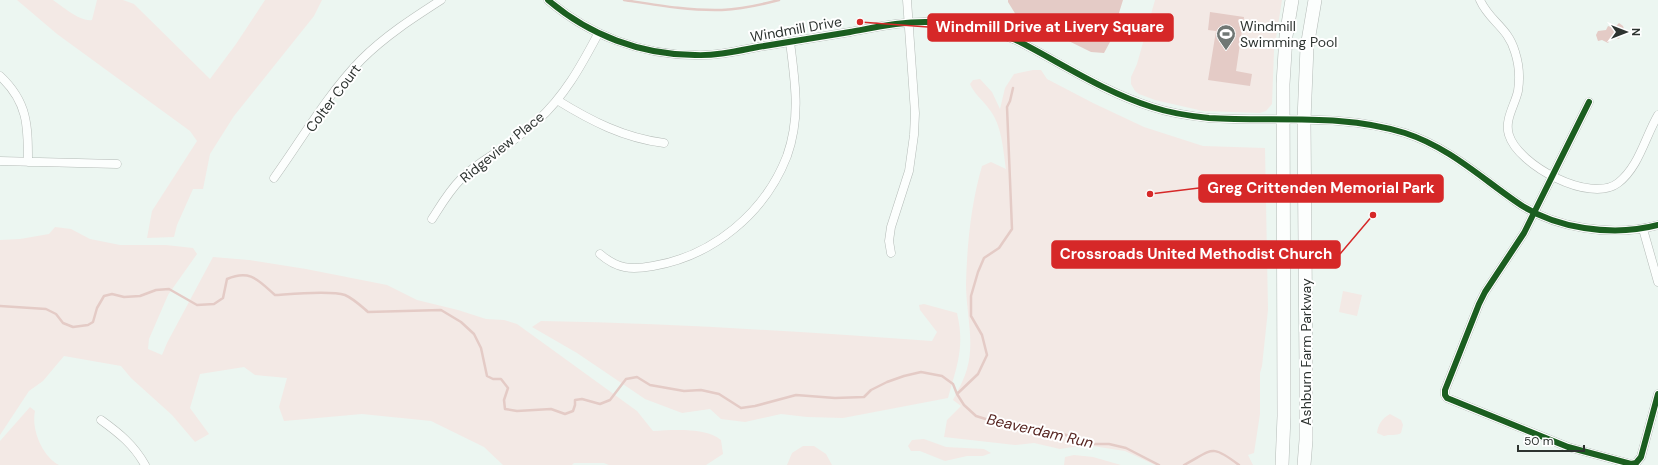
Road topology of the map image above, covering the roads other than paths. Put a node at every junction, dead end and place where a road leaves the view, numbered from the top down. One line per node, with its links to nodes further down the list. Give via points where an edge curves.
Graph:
1 (441, 0): 21 (street, Colter Court, via 390,34 361,60 338,86)
2 (548, 0): 8 (street, Windmill Drive, via 572,19)
3 (907, 0): 7 (street)
4 (1292, 0): 14 (main road, Ashburn Farm Parkway, via 1284,60)
5 (1315, 0): 15 (main road, Ashburn Farm Parkway, via 1307,47)
6 (1480, 0): 20 (street, via 1488,14 1507,33 1516,54 1518,90 1508,123 1508,134 1513,146 1529,162)
7 (909, 22): 9 (street, Windmill Drive); 14 (street, Windmill Drive, via 957,24 1000,34 1153,108 1209,118); 26 (street, via 914,135 909,171 891,227)
8 (598, 34): 9 (street, Windmill Drive, via 636,48 695,55 730,53); 11 (street, Ridgeview Place)
9 (790, 42): 27 (street, via 797,109 794,130 779,172 753,212 723,238 692,255 670,262 625,268 610,263)
10 (0, 76): 18 (street, via 21,102 26,115)
11 (558, 100): 16 (street, via 601,125 647,141); 23 (street, Ridgeview Place, via 537,121 462,178)
12 (1589, 102): 20 (street)
13 (1658, 115): 20 (street, via 1632,167 1616,184 1605,188 1587,188)
14 (1283, 120): 15 (street, Windmill Drive); 32 (main road, Ashburn Farm Parkway)
15 (1304, 120): 22 (street, Windmill Drive, via 1358,122 1412,136 1454,156 1517,202); 33 (main road, Ashburn Farm Parkway)
16 (664, 143)
17 (0, 161): 18 (street)
18 (28, 162): 19 (street)
19 (116, 164)
20 (1553, 176): 22 (street)
21 (274, 178)
22 (1534, 211): 25 (street, Windmill Drive, via 1562,223 1594,230); 29 (street, via 1524,233 1479,304 1444,395 1568,447 1631,464 1636,463 1640,457)
23 (432, 219)
24 (1658, 225): 25 (street, Windmill Drive)
25 (1643, 229): 28 (street)
26 (891, 253)
27 (600, 254)
28 (1658, 282)
29 (1658, 394)
30 (101, 420): 31 (street, via 127,440)
31 (145, 465)
32 (1282, 465)
33 (1304, 465)

